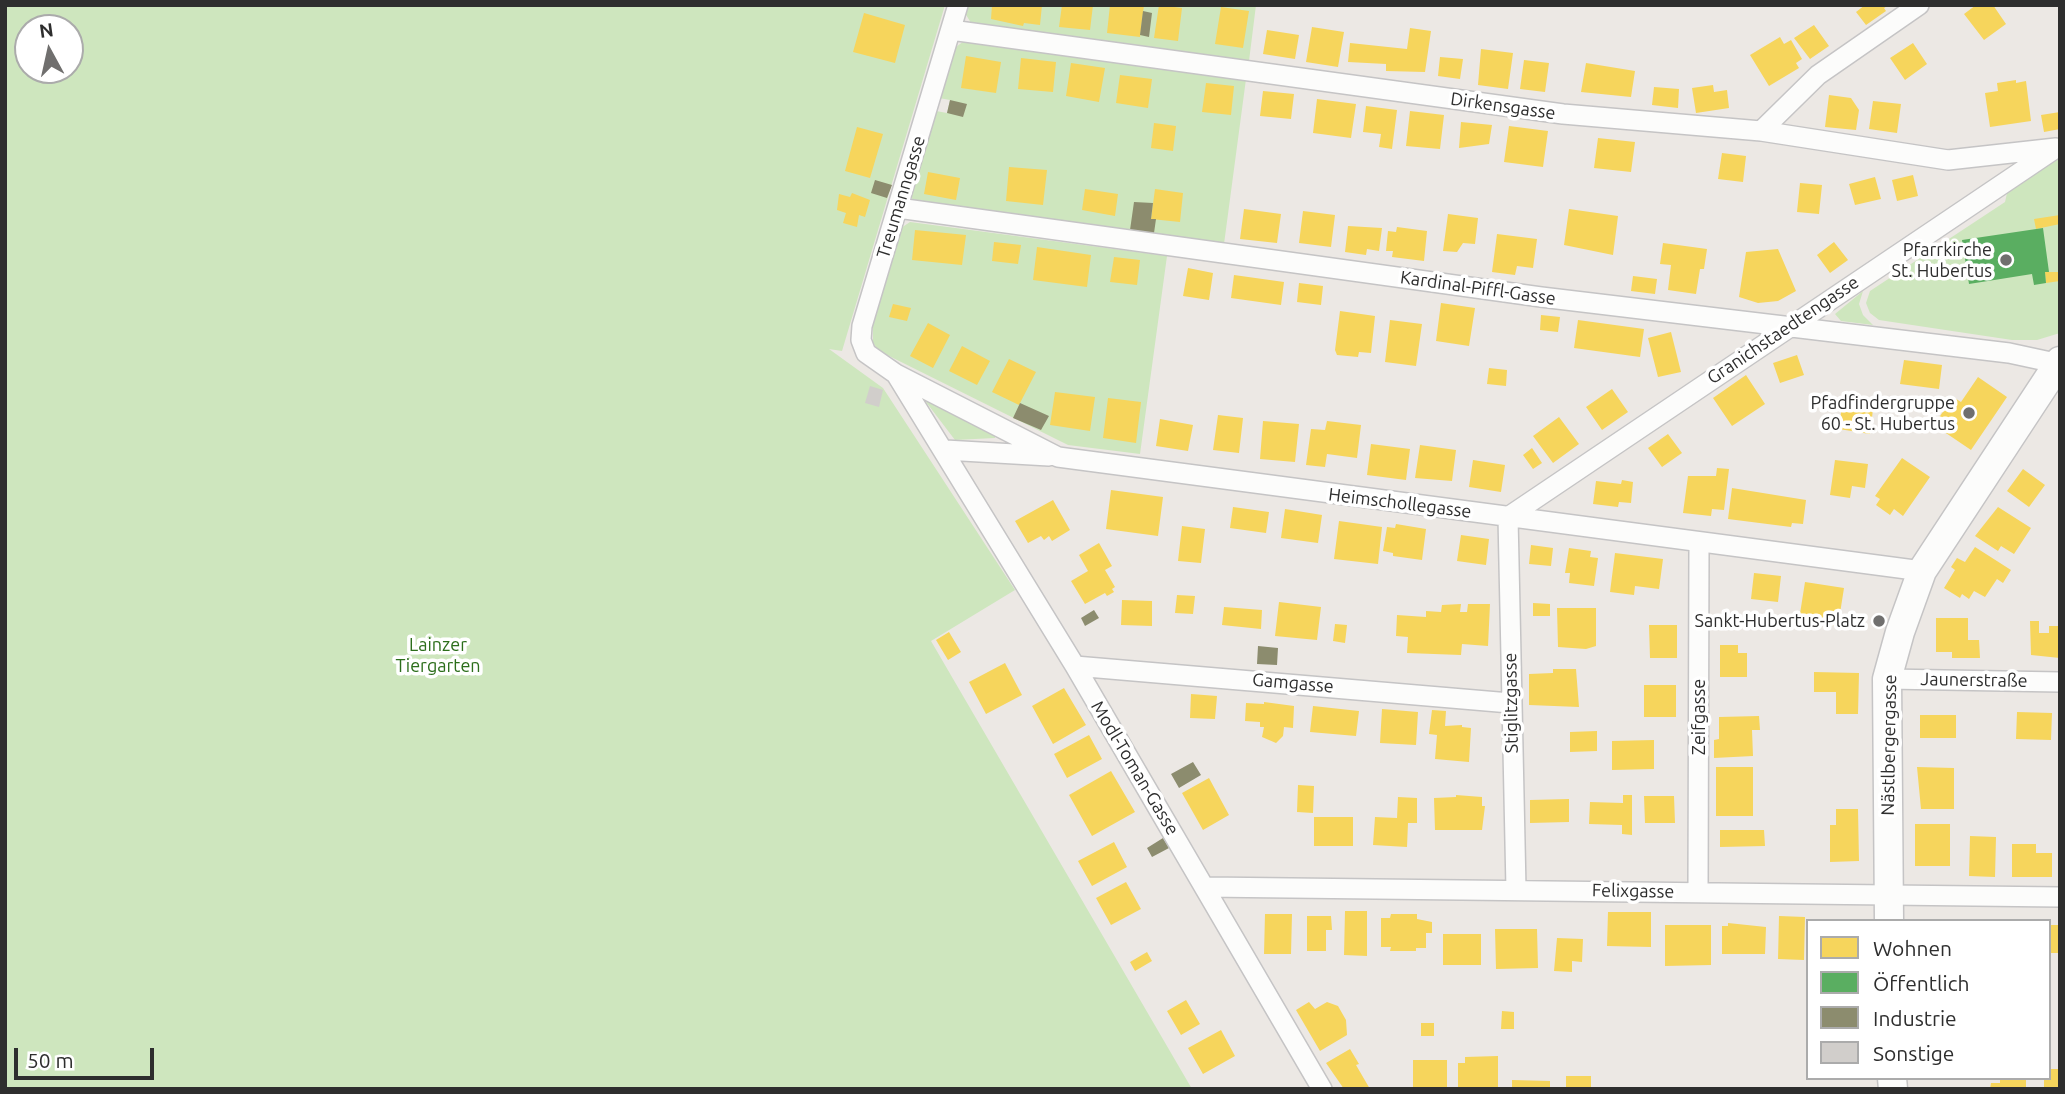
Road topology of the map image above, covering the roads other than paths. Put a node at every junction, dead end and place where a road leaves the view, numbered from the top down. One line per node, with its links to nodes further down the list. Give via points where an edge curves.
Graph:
1 (958, 5): 3 (street, Treumanngasse)
2 (1919, 5): 4 (street, via 1818,75)
3 (951, 30): 4 (street, Dirkensgasse, via 1563,114); 6 (street, Treumanngasse)
4 (1761, 131): 5 (street, Dirkensgasse, via 1948,160)
5 (2058, 147): 7 (street, Granichstaedtengasse)
6 (898, 208): 7 (street, Kardinal-Piffl-Gasse, via 1527,295); 9 (street, Treumanngasse, via 861,340 866,353)
7 (1788, 326): 8 (street, Kardinal-Piffl-Gasse); 12 (street, Granichstaedtengasse)
8 (2059, 363): 14 (street, Nästlbergergasse)
9 (896, 373): 10 (street, Modl-Toman-Gasse); 11 (street, Heimschollegasse)
10 (945, 450): 11 (street); 15 (street, Modl-Toman-Gasse)
11 (1058, 457): 12 (street, Heimschollegasse)
12 (1508, 517): 13 (street, Heimschollegasse); 18 (street, Stiglitzgasse)
13 (1699, 543): 14 (street, Heimschollegasse); 21 (street, Zeifgasse)
14 (1922, 571): 16 (street, Nästlbergergasse)
15 (1075, 666): 18 (street, Gamgasse); 19 (street, Modl-Toman-Gasse)
16 (1888, 679): 17 (street, Jaunerstraße); 23 (street, Nästlbergergasse)
17 (2060, 682)
18 (1510, 703): 20 (street, Stiglitzgasse)
19 (1205, 887): 20 (street, Felixgasse); 24 (street, Modl-Toman-Gasse)
20 (1516, 888): 21 (street, Felixgasse)
21 (1698, 892): 23 (street, Felixgasse)
22 (2060, 897): 23 (street, Felixgasse)
23 (1888, 907)
24 (1322, 1089)

